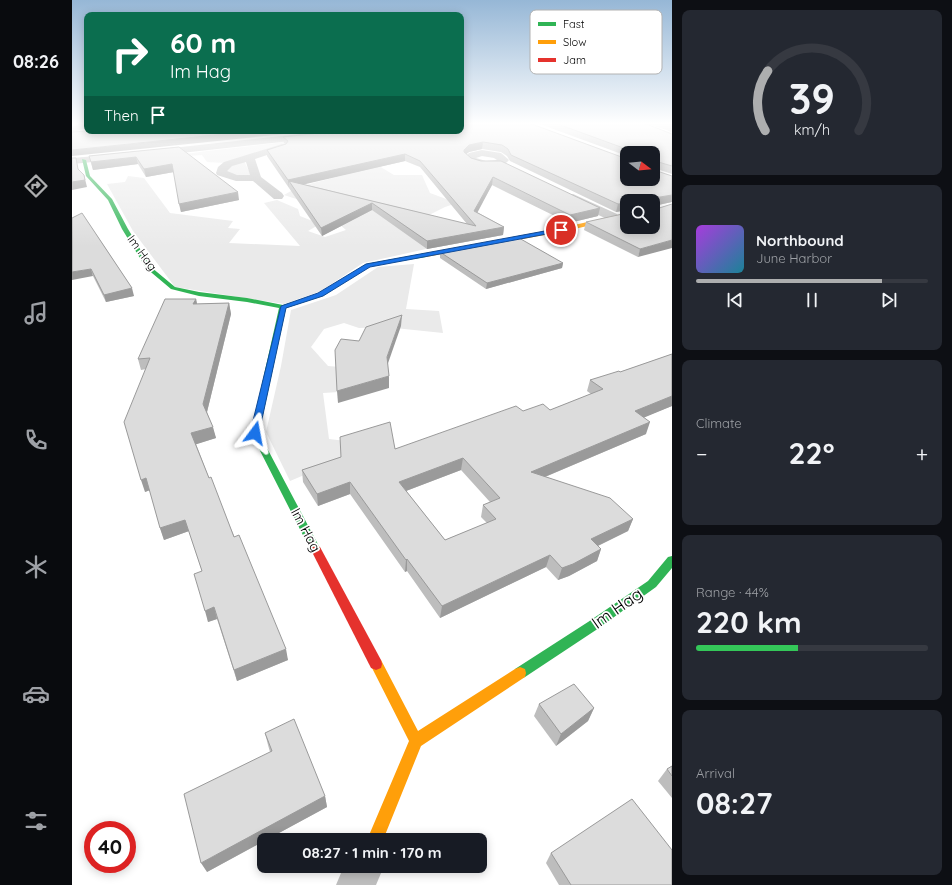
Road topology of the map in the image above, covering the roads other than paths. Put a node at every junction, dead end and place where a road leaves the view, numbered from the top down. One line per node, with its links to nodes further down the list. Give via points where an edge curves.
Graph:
1 (85, 164): 11 (street, Im Hag, via 88,176 110,199 149,268 173,288)
2 (228, 164): 6 (street, via 221,173 236,178)
3 (253, 164): 6 (street)
4 (505, 164): 5 (street)
5 (515, 169)
6 (256, 178): 8 (street)
7 (564, 193): 10 (street)
8 (278, 196)
9 (620, 216): 10 (street, Im Hag)
10 (613, 217): 11 (street, Im Hag, via 561,230 368,265 320,295)
11 (283, 307): 13 (street, Im Hag, via 255,433)
12 (672, 560): 13 (street, Im Hag, via 652,584)
13 (416, 741): 14 (street)
14 (378, 833)
15 (361, 873): 16 (street)
16 (356, 885)

